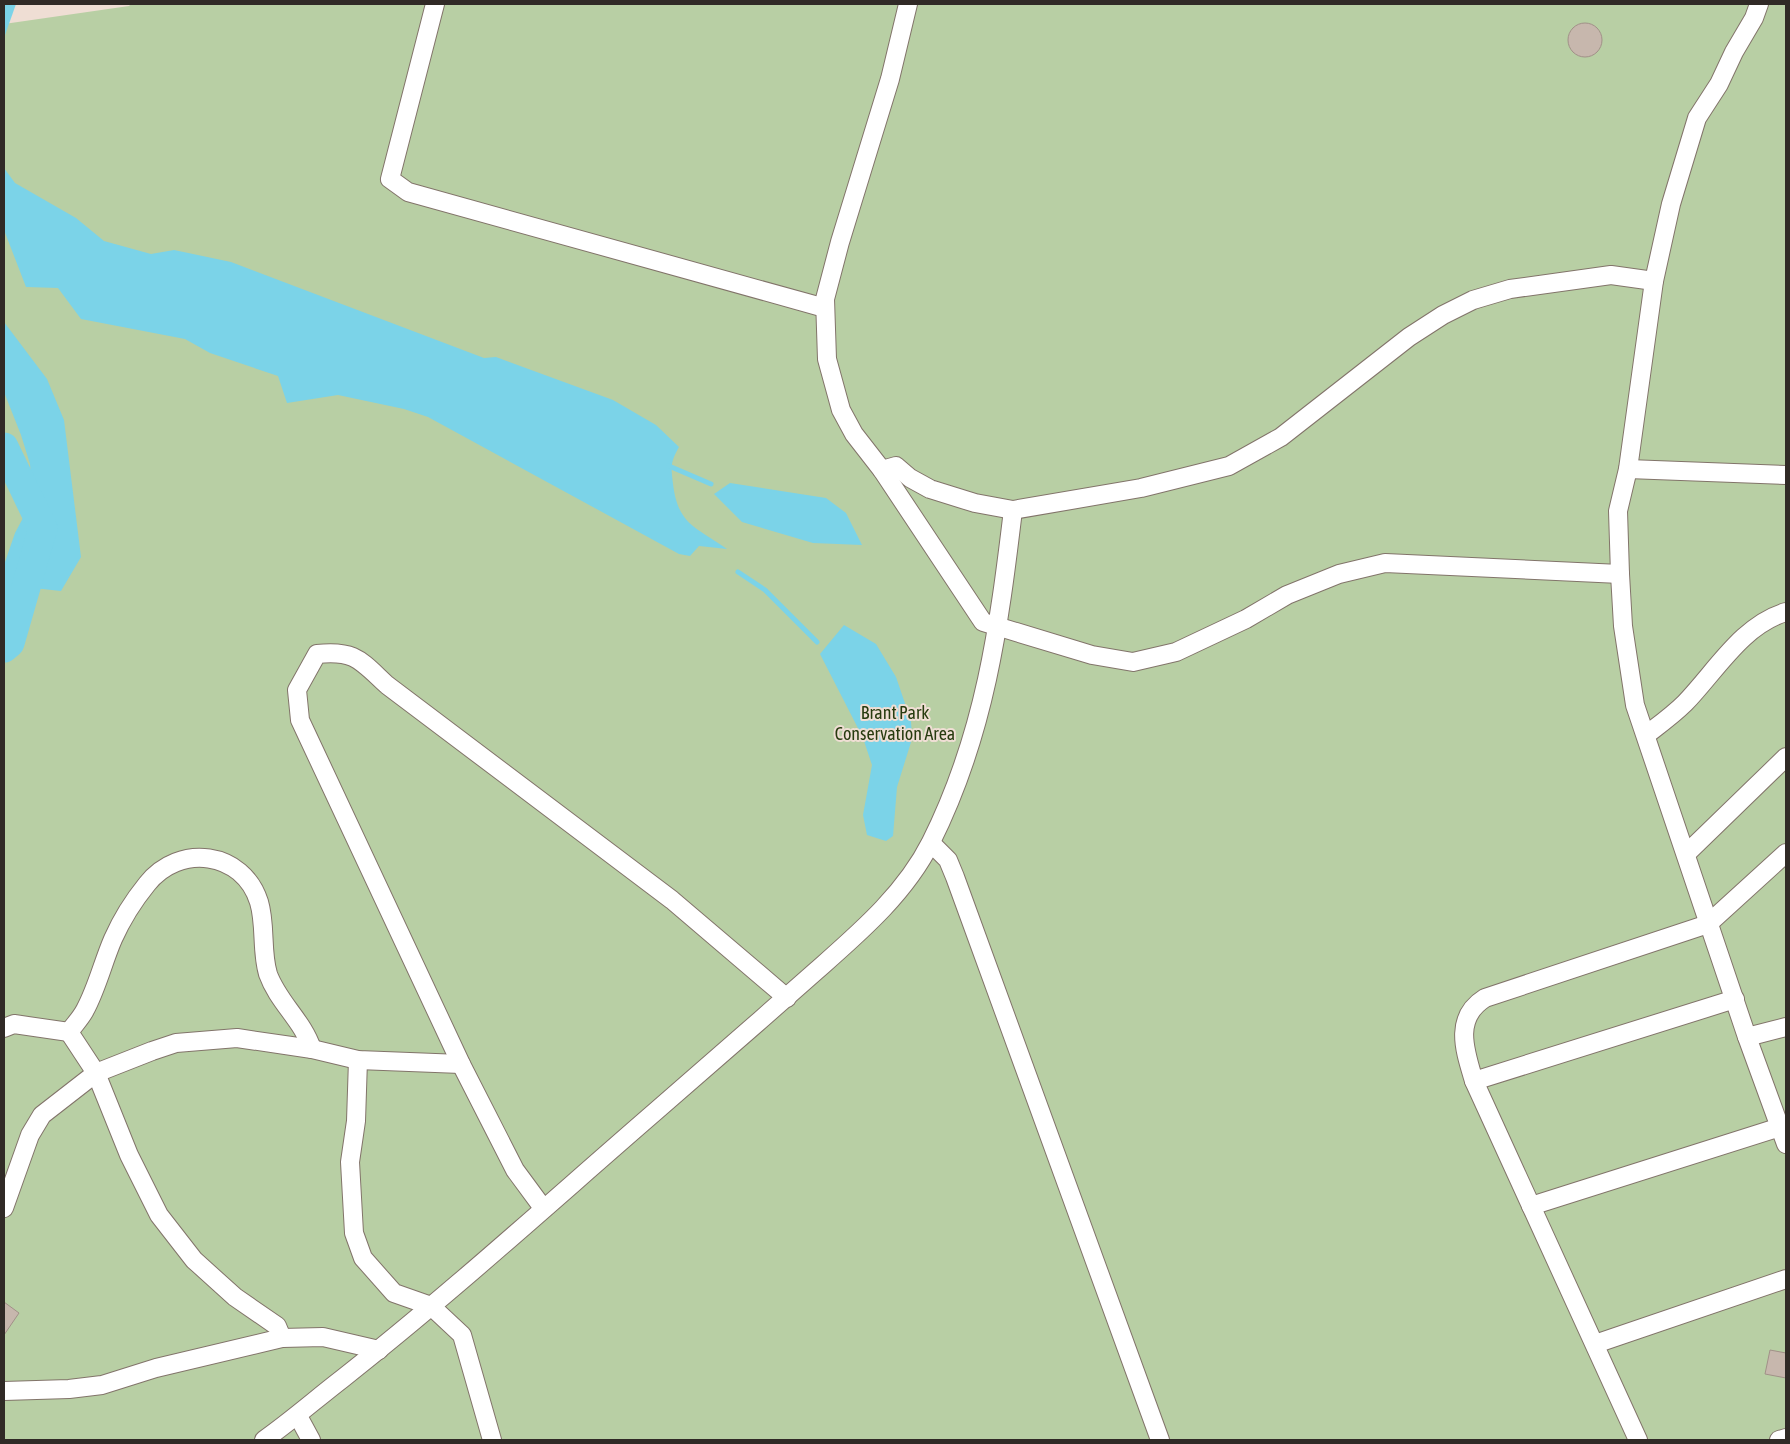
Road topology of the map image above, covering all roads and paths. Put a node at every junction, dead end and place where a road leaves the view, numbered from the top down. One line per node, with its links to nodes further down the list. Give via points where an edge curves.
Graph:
1 (435, 4): 5 (lane, via 390,180 408,192)
2 (908, 4): 5 (lane, via 890,80 840,242)
3 (1759, 4): 4 (lane, via 1719,84 1697,118 1671,204)
4 (1654, 281): 6 (lane); 9 (lane, via 1611,275 1510,289 1473,300 1409,336 1281,437 1229,466 1141,488)
5 (825, 308): 7 (lane, via 827,359 841,410 854,434)
6 (1628, 469): 8 (lane); 10 (lane, via 1618,511)
7 (882, 470): 9 (lane, via 896,466 930,489 975,503); 12 (lane, via 969,604 983,622)
8 (1786, 475)
9 (1014, 510): 12 (lane)
10 (1620, 574): 12 (lane, via 1385,563 1332,577 1287,596 1176,652 1133,662 1092,655); 13 (lane, via 1623,626 1635,705)
11 (1786, 612): 13 (lane, via 1755,627 1684,704)
12 (999, 628): 15 (lane, via 976,727)
13 (1646, 735): 16 (lane)
14 (1786, 757): 16 (lane)
15 (931, 843): 19 (lane, via 903,885 864,930); 46 (lane, via 948,860 955,877)
16 (1686, 853): 18 (lane)
17 (1786, 853): 18 (lane)
18 (1708, 924): 20 (lane); 29 (lane, via 1477,1003 1469,1011 1465,1024 1465,1051)
19 (787, 998): 27 (lane, via 672,900 387,685 364,664 347,653 317,654 298,690 300,720); 34 (lane)
20 (1735, 999): 24 (lane); 29 (lane)
21 (1786, 1027): 24 (lane)
22 (4, 1028): 23 (lane, via 14,1024)
23 (69, 1032): 25 (lane, via 85,1010 113,938 147,883 186,857 206,857 227,864 245,878 259,902 268,974 276,991 307,1034); 28 (lane)
24 (1747, 1037): 30 (lane)
25 (312, 1049): 26 (lane); 28 (lane, via 238,1038 176,1043)
26 (358, 1060): 27 (lane); 36 (lane, via 356,1121 350,1162 354,1233 363,1258 394,1292)
27 (460, 1064): 34 (lane, via 515,1170)
28 (96, 1073): 33 (lane, via 42,1115 30,1135); 37 (lane, via 129,1155 160,1215 194,1260 235,1297 277,1326)
29 (1474, 1082): 32 (lane)
30 (1780, 1126): 31 (lane); 32 (lane)
31 (1786, 1144)
32 (1530, 1206): 38 (lane)
33 (4, 1208)
34 (543, 1208): 36 (lane)
35 (1786, 1279): 38 (lane)
36 (431, 1306): 39 (lane); 45 (lane, via 462,1336)
37 (282, 1338): 39 (lane, via 323,1337); 40 (lane, via 156,1368 102,1385)
38 (1595, 1344): 47 (lane)
39 (379, 1350): 41 (lane)
40 (4, 1391)
41 (298, 1416): 43 (lane); 44 (lane)
42 (1786, 1438): 48 (lane)
43 (264, 1440)
44 (310, 1440)
45 (492, 1440)
46 (1160, 1440)
47 (1638, 1440)
48 (1778, 1440)

